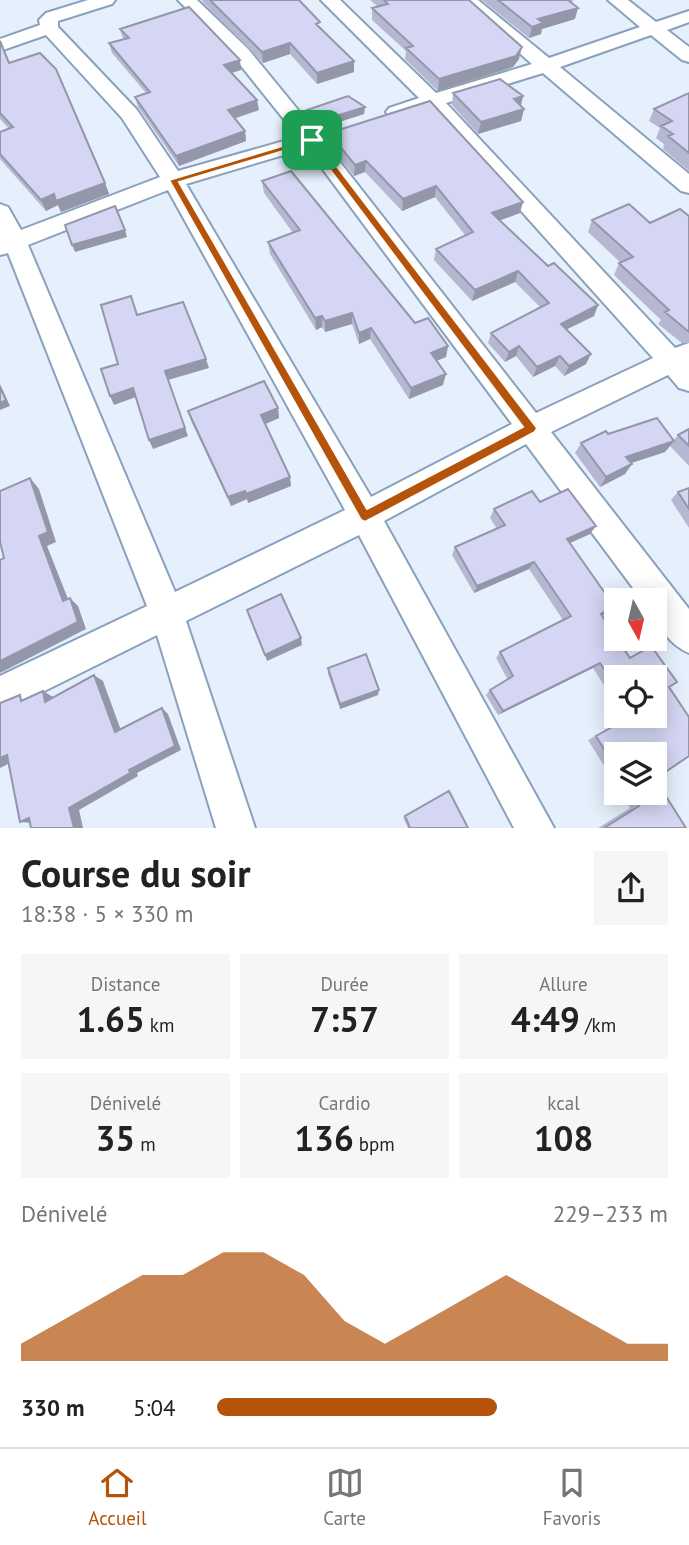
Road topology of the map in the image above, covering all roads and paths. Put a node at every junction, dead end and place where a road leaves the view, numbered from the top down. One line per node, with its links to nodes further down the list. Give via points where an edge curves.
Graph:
1 (106, 0): 7 (street, via 52,17)
2 (187, 0): 15 (street, via 241,53)
3 (330, 0): 12 (street)
4 (468, 0): 11 (street)
5 (617, 0): 8 (street)
6 (689, 16): 8 (street)
7 (49, 28): 9 (street); 16 (street, via 130,114)
8 (656, 28): 10 (street); 11 (street)
9 (0, 45)
10 (689, 56)
11 (545, 66): 12 (street); 17 (street)
12 (433, 101): 13 (street); 20 (street)
13 (372, 120)
14 (348, 128): 15 (street)
15 (312, 140): 16 (street); 21 (street)
16 (173, 180): 19 (street); 22 (street)
17 (689, 186)
18 (0, 212): 19 (street)
19 (7, 244): 23 (street)
20 (683, 365): 21 (street)
21 (531, 428): 22 (street); 24 (street)
22 (365, 516): 23 (street); 27 (street)
23 (167, 614): 25 (street); 26 (street)
24 (689, 636)
25 (0, 695)
26 (236, 828)
27 (536, 828)

